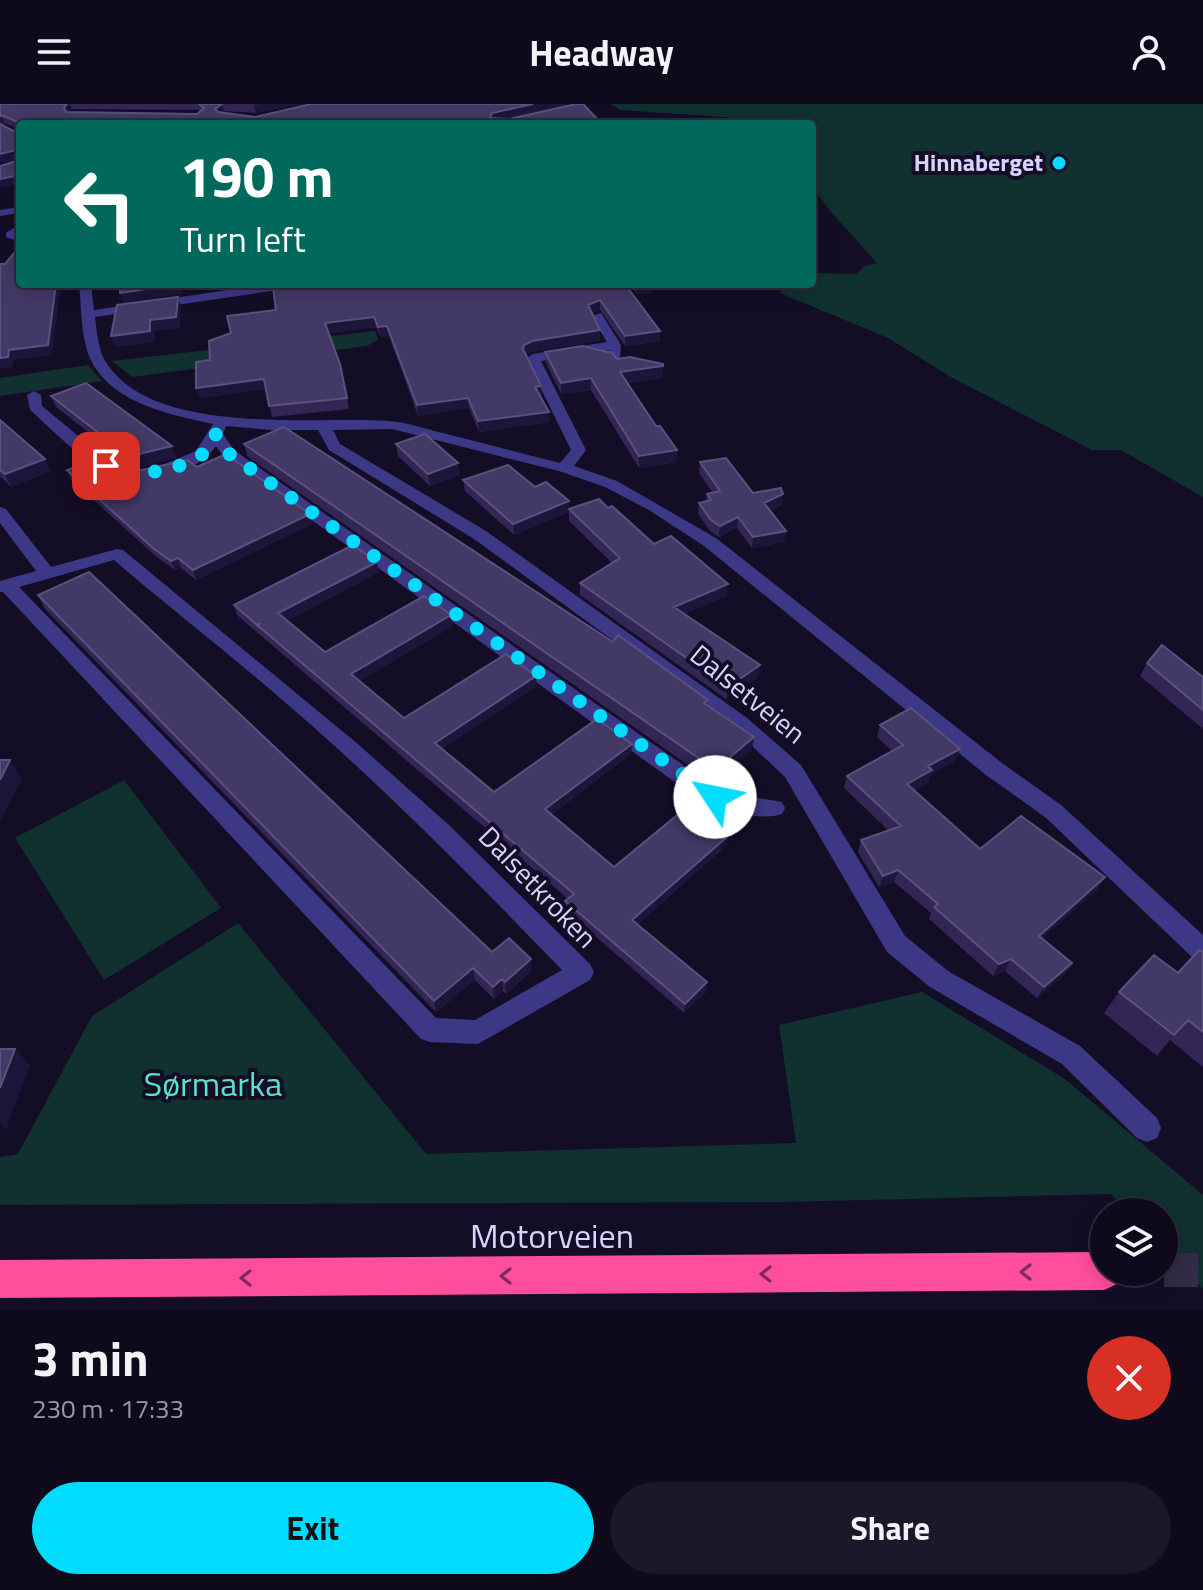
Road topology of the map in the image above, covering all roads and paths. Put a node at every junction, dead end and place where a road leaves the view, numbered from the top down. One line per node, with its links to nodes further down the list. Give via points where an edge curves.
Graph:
1 (86, 288): 3 (street)
2 (217, 289): 3 (street)
3 (89, 314): 8 (street, via 99,363 113,379 139,397)
4 (597, 316): 5 (street)
5 (615, 345): 6 (street); 10 (street, via 533,358 579,450)
6 (622, 364)
7 (34, 395): 8 (street, via 35,407 106,466 124,473 179,466 207,452)
8 (218, 427): 9 (street); 14 (street, via 228,453 698,787 746,806)
9 (324, 427): 10 (street, via 392,425); 16 (street, Dalsetveien, via 334,447 480,535 740,723 793,771 896,944 939,979 1071,1055)
10 (564, 468): 15 (street, via 611,484 710,542 1053,811)
11 (0, 512): 12 (street)
12 (47, 574): 13 (street); 13 (street, Dalsetkroken, via 117,554 352,750 581,972 478,1032 430,1030)
13 (4, 586)
14 (774, 808)
15 (1203, 951)
16 (1147, 1128)
17 (1090, 1271): 18 (highway, Motorveien, one-way to 18)
18 (0, 1279)

